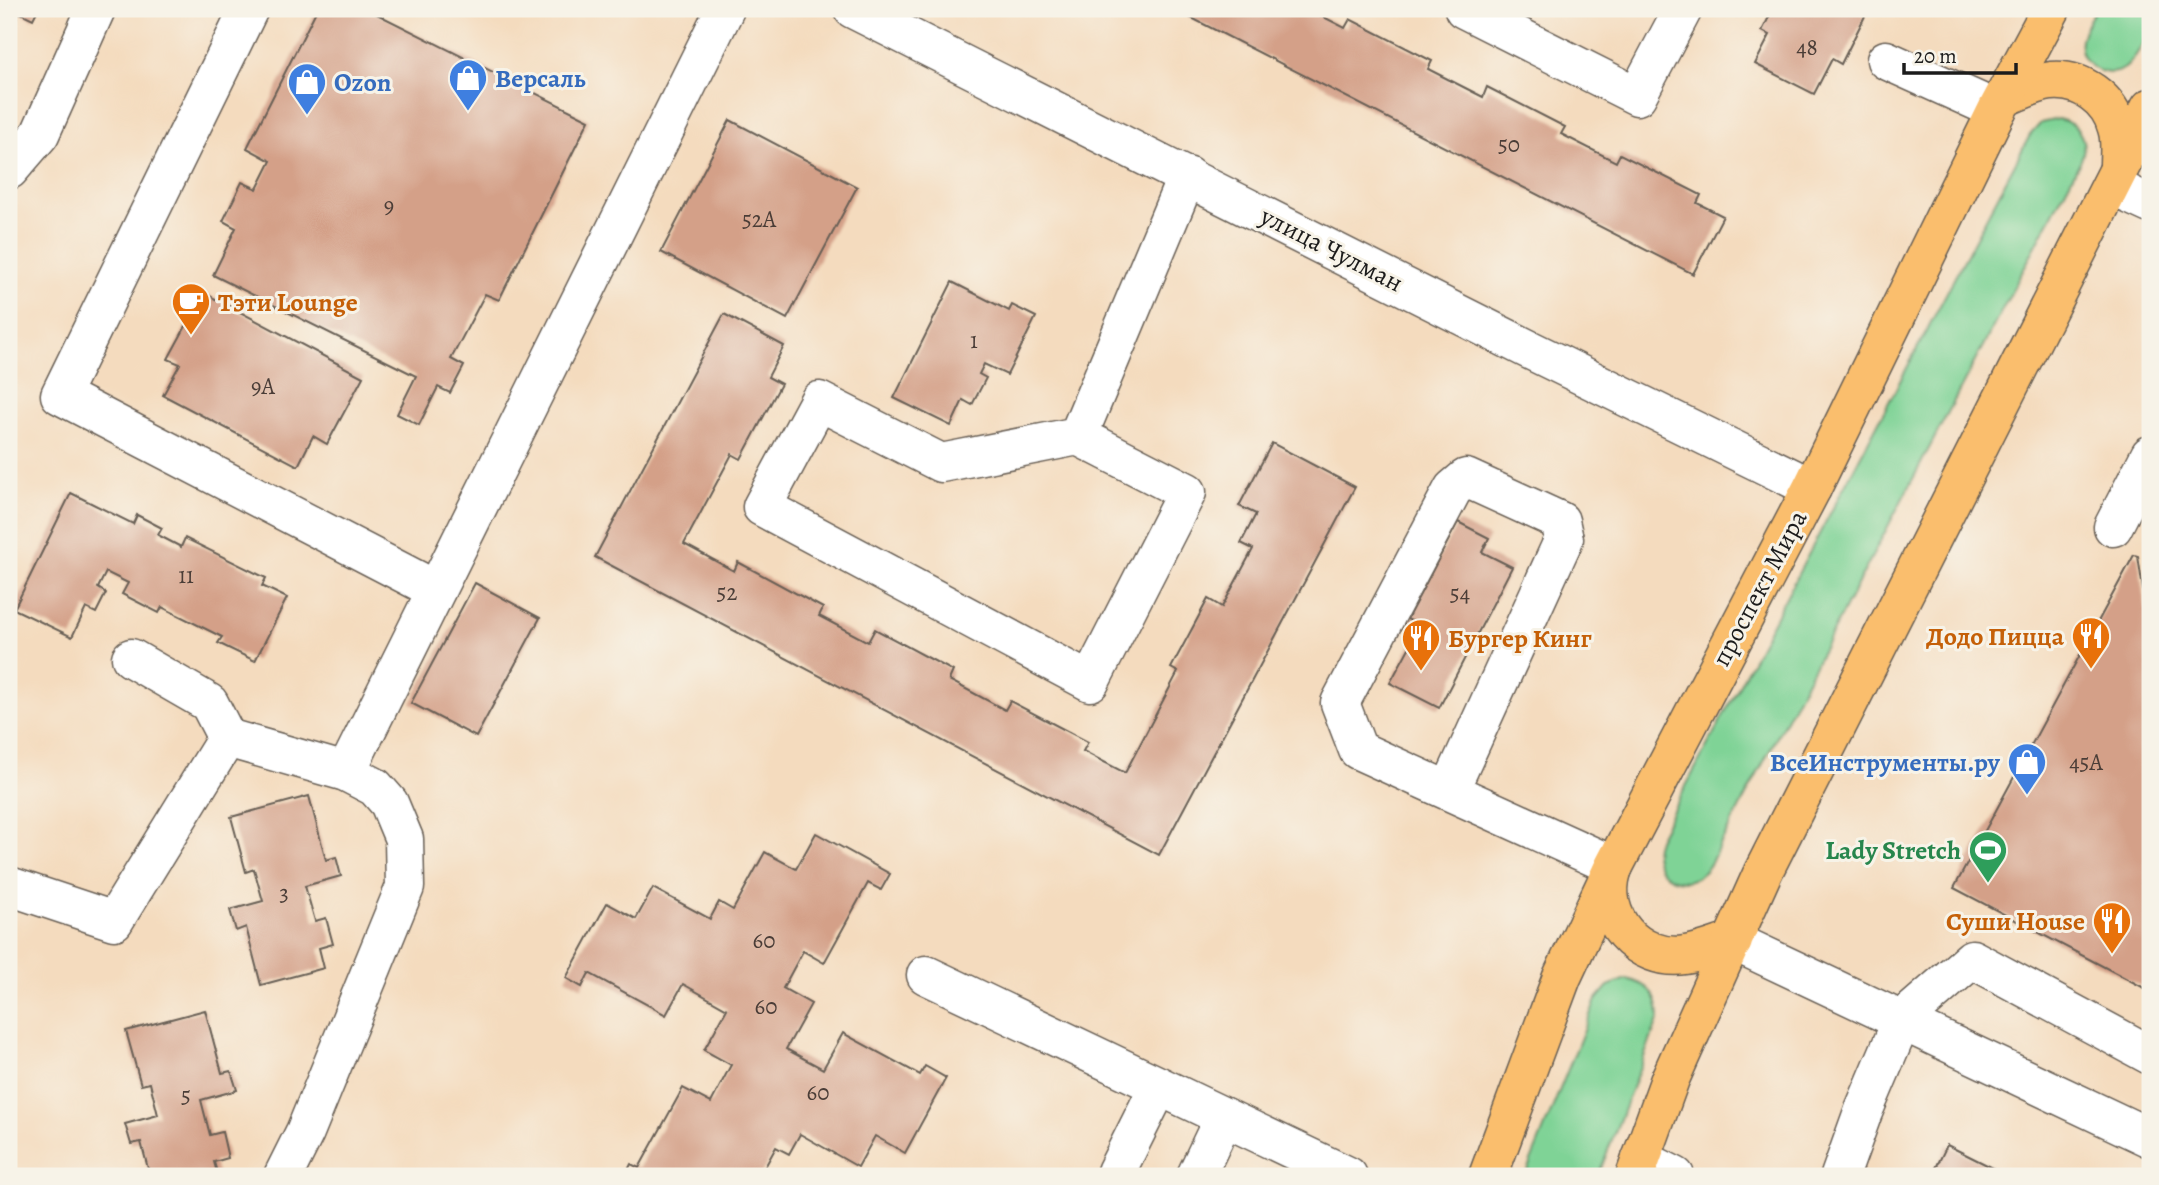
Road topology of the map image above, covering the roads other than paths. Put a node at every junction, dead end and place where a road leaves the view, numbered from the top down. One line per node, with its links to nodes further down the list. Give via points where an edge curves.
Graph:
1 (96, 9): 11 (street, via 40,134)
2 (249, 9): 19 (street, via 60,395)
3 (725, 9): 19 (street)
4 (1464, 9): 5 (street, via 1637,96)
5 (1684, 9)
6 (2051, 9): 9 (main road, проспект Мира)
7 (872, 13): 12 (street, улица Чулман)
8 (1886, 60): 9 (street)
9 (2001, 103): 13 (main road, via 2050,81 2086,88 2105,104 2117,126); 17 (main road, проспект Мира)
10 (2150, 108): 13 (main road)
11 (9, 170)
12 (1187, 176): 15 (street); 17 (street, улица Чулман)
13 (2115, 176): 14 (street); 26 (main road, via 1769,859)
14 (2150, 204)
15 (1078, 436): 15 (street, via 1187,492 1090,681 762,507 819,401 941,463)
16 (2150, 455): 18 (street)
17 (1812, 488): 24 (main road, проспект Мира)
18 (2113, 527)
19 (436, 590): 22 (street)
20 (131, 658): 21 (street, via 209,703)
21 (227, 738): 22 (street); 25 (street, via 114,921)
22 (346, 772): 35 (street, via 375,787 389,803 404,839 405,887)
23 (1450, 789): 23 (street, via 1564,539 1560,521 1466,478 1453,489 1340,703 1358,750); 24 (street)
24 (1614, 866): 26 (main road, via 1609,890 1613,914 1636,943 1659,953 1684,956); 38 (main road, проспект Мира, via 1562,976)
25 (9, 886)
26 (1733, 941): 28 (street); 33 (main road, via 1670,1079)
27 (926, 975): 30 (street)
28 (1902, 1020): 29 (street, via 1972,959); 32 (street); 40 (street)
29 (2150, 1055)
30 (1159, 1086): 31 (street); 34 (street)
31 (1224, 1117): 36 (street); 37 (street)
32 (2150, 1138)
33 (1638, 1168): 39 (street)
34 (1116, 1172)
35 (283, 1176)
36 (1196, 1176)
37 (1348, 1176)
38 (1488, 1176)
39 (1675, 1176)
40 (1840, 1176)

